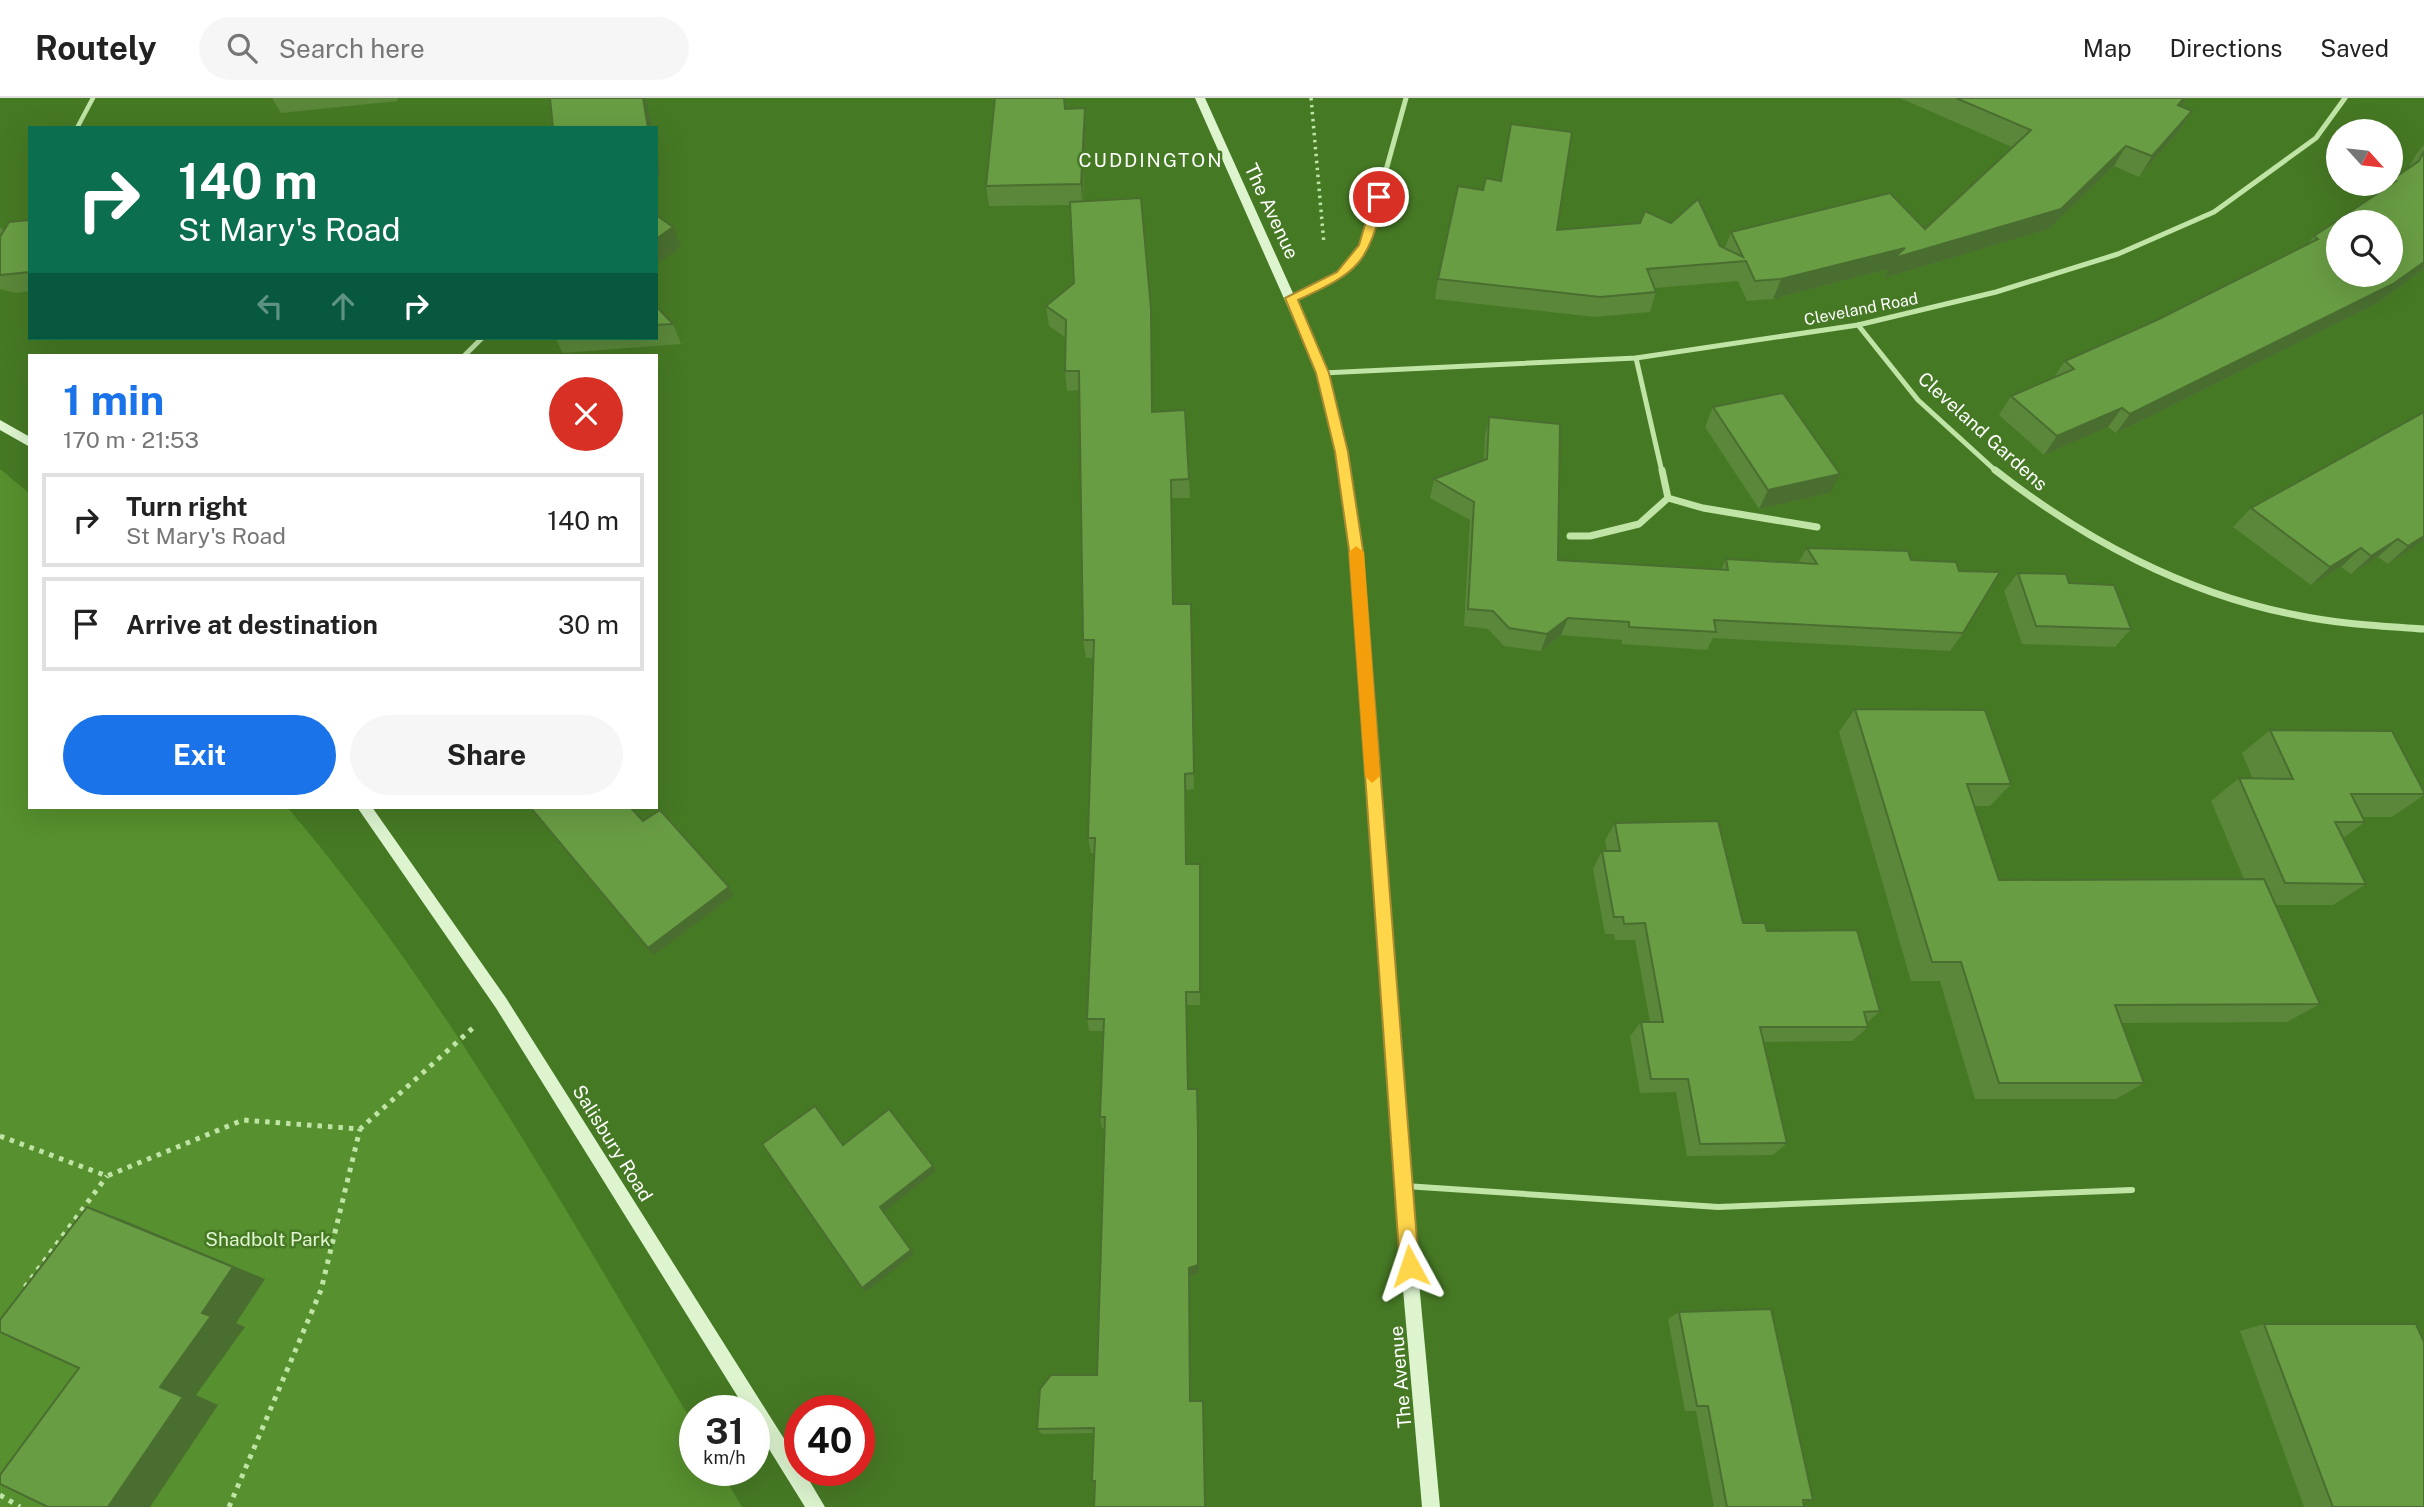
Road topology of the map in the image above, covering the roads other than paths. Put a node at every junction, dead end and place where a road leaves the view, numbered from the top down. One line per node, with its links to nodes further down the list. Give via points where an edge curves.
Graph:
1 (93, 98): 5 (lane)
2 (1200, 98): 6 (street, The Avenue)
3 (1406, 98): 6 (street, via 1365,246 1341,275)
4 (2345, 98): 7 (street, Cleveland Road, via 2316,138 2214,212 2118,254 1996,292)
5 (78, 126)
6 (1292, 298): 11 (street, The Avenue)
7 (1858, 325): 10 (street, Cleveland Road); 17 (street, Cleveland Gardens, via 1918,399 2018,489 2094,540 2187,583 2277,612)
8 (480, 340): 9 (street)
9 (466, 354)
10 (1636, 358): 11 (street, Cleveland Road); 14 (street)
11 (1323, 373): 19 (street, The Avenue, via 1356,550)
12 (0, 424): 13 (street)
13 (28, 442)
14 (1668, 498): 15 (street); 16 (street, via 1639,524)
15 (1817, 527)
16 (1570, 536)
17 (2424, 629)
18 (365, 809): 21 (street, Salisbury Road, via 501,1003)
19 (1402, 1186): 20 (lane, via 1718,1208); 22 (street, The Avenue)
20 (2132, 1191)
21 (816, 1507)
22 (1431, 1507)

